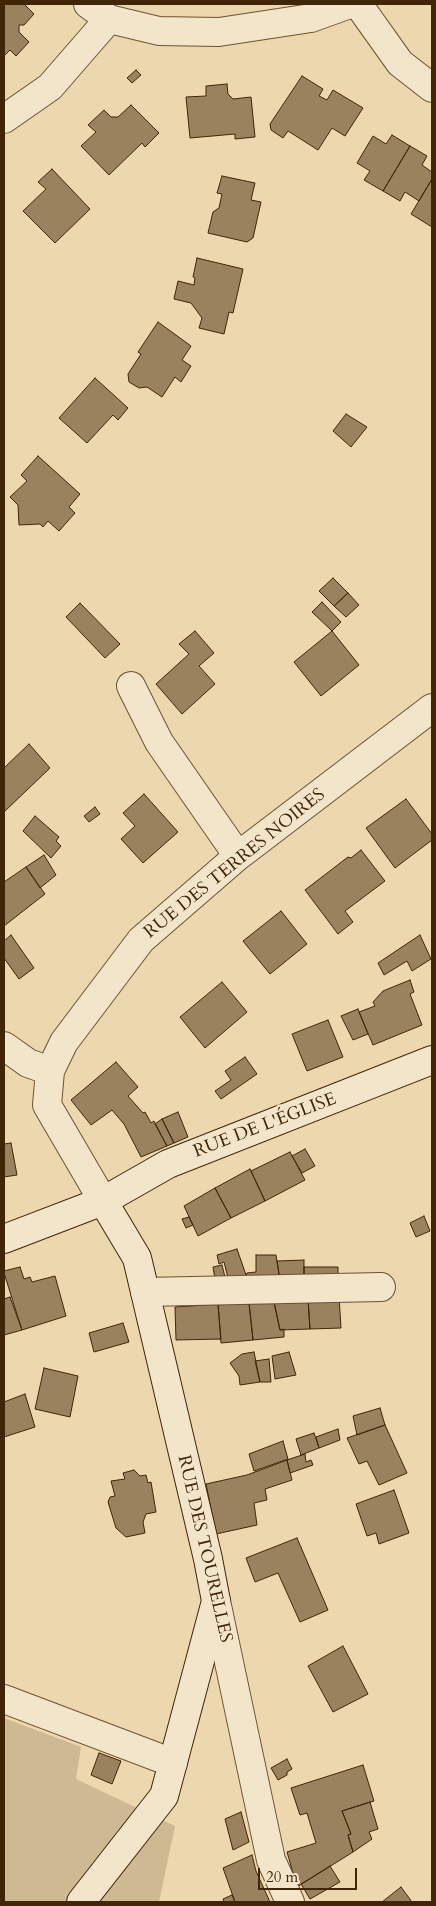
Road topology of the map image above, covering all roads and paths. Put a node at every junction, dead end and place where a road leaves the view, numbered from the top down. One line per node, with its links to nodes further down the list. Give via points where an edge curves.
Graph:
1 (350, 4): 3 (street, via 311,18 219,32 159,31)
2 (358, 4): 4 (street, via 400,63)
3 (98, 11): 5 (street, via 50,87)
4 (432, 88)
5 (4, 119)
6 (131, 686): 8 (street, via 159,742)
7 (432, 708): 8 (street, RUE DES TERRES NOIRES)
8 (238, 856): 11 (street, RUE DES TERRES NOIRES, via 141,940 64,1042)
9 (4, 1046): 11 (street, via 28,1063)
10 (432, 1060): 12 (street, RUE DE L'ÉGLISE, via 168,1164)
11 (50, 1071): 12 (street, RUE DES TOURELLES, via 47,1105)
12 (103, 1201): 13 (street, RUE DE L'ÉGLISE); 15 (street, RUE DES TOURELLES, via 138,1258)
13 (4, 1239)
14 (381, 1287): 15 (street)
15 (145, 1292): 16 (street, RUE DES TOURELLES)
16 (216, 1601): 18 (street); 20 (street, RUE DES TOURELLES, via 272,1860)
17 (4, 1699): 18 (street)
18 (173, 1763): 19 (street, via 164,1796)
19 (81, 1902)
20 (290, 1902)

